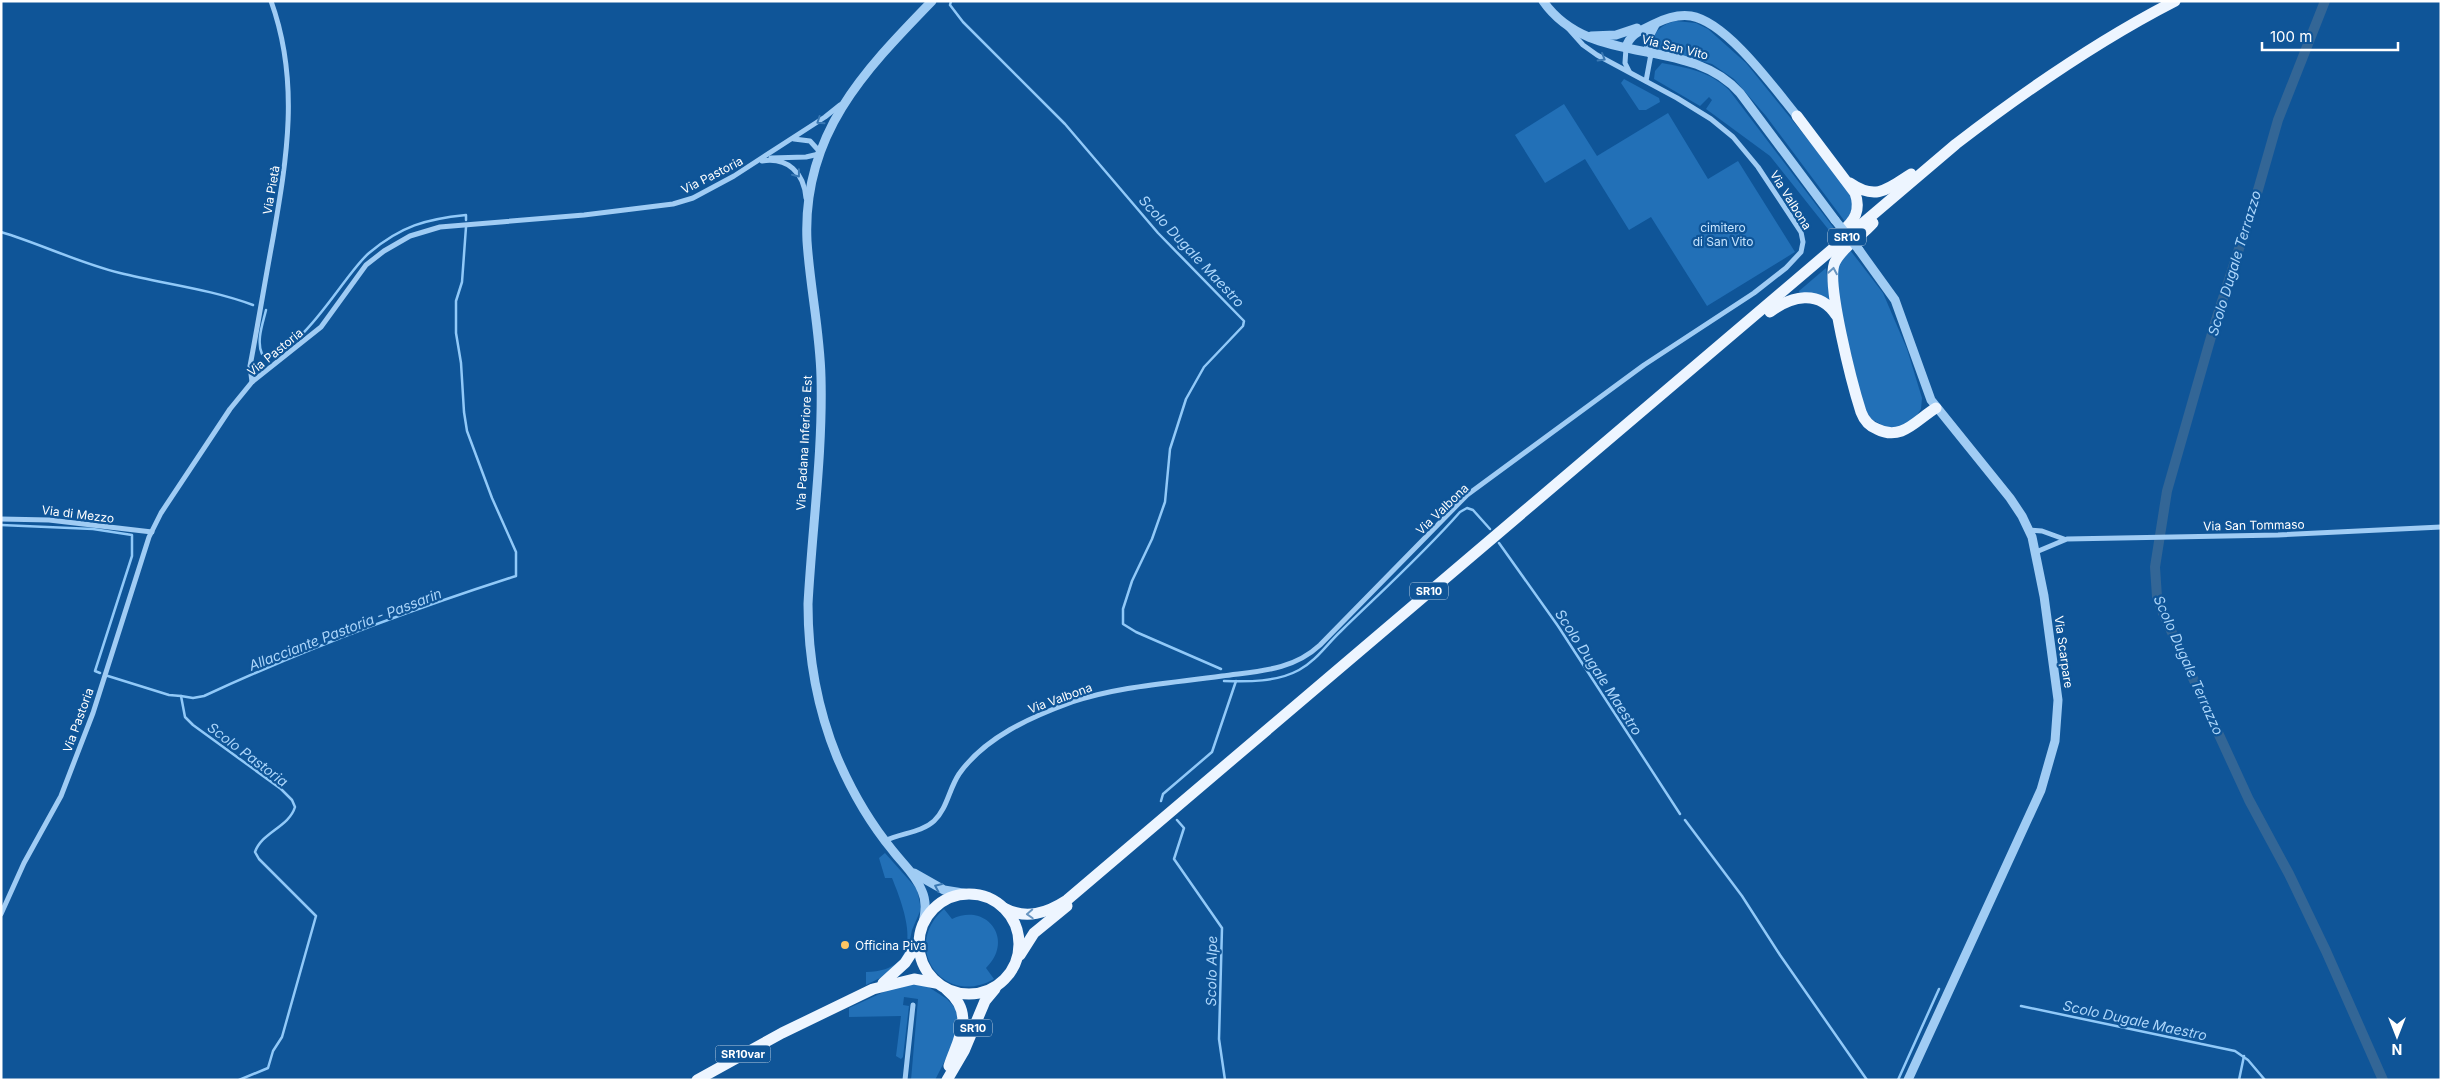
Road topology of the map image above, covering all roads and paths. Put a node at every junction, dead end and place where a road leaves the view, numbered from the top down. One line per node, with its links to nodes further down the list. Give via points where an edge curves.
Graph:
1 (271, 1): 25 (street, Via Pietà, via 286,62 288,149 250,366)
2 (932, 1): 12 (street, Via Padana Inferiore Est, via 884,51)
3 (1543, 1): 6 (street, Via San Vito)
4 (2175, 1): 15 (main road, SR10, via 2080,56)
5 (1659, 22): 7 (street, via 1616,34); 8 (street, via 1635,33); 9 (street, via 1648,35); 13 (street, via 1690,16 1712,26 1744,54)
6 (1566, 26): 7 (street, Via San Vito); 10 (street, Via Valbona, one-way to 10, via 1589,50)
7 (1580, 34): 8 (street, Via San Vito)
8 (1626, 48): 9 (street, Via San Vito); 10 (street, via 1625,64)
9 (1651, 54): 11 (street); 21 (street, Via San Vito, bridge, via 1698,64 1728,81 1758,115)
10 (1631, 73): 11 (street, Via Valbona)
11 (1646, 81): 33 (street, Via Valbona, via 1710,119 1743,148 1780,198 1802,235 1802,248 1792,262 1741,302 1635,371 1467,496 1305,657 1274,670 1103,694 1039,715 995,739 970,762 956,779 942,811 931,823)
12 (847, 98): 14 (street, Via Pastoria, one-way to 14, via 825,118); 16 (street, Via Padana Inferiore Est)
13 (1797, 116): 19 (main road)
14 (790, 140): 16 (street, via 807,139); 17 (street, Via Pastoria)
15 (1956, 144): 18 (main road, SR10); 19 (main road, via 1888,190 1868,192)
16 (819, 153): 17 (street, Via Pastoria); 20 (street, Via Padana Inferiore Est)
17 (759, 162): 20 (street, Via Pastoria, one-way to 20, via 782,162 796,171 805,188); 25 (street, Via Pastoria, via 710,190 674,204 584,215 459,224 417,233 366,265 321,327)
18 (1926, 169): 22 (main road, SR10); 23 (main road, one-way to 18, via 1832,285 1834,263)
19 (1850, 183): 22 (main road, via 1858,203 1853,221)
20 (807, 212): 33 (street, Via Padana Inferiore Est, via 822,396 808,604 811,657 822,712 838,759)
21 (1859, 250): 26 (street, Via Scarpare, via 1893,295)
22 (1767, 305): 24 (main road, SR10)
23 (1838, 319): 24 (main road, via 1829,307 1818,301 1793,299 1782,302); 26 (main road, via 1859,406 1869,425 1884,432 1900,432)
24 (1716, 348): 35 (main road, SR10)
25 (252, 382): 30 (street, Via Pastoria, via 230,408)
26 (1936, 408): 29 (street, Via Scarpare, via 2010,498)
27 (1, 519): 30 (street, Via di Mezzo, via 49,520)
28 (2441, 527): 31 (street, Via San Tommaso, via 2278,535)
29 (2030, 530): 31 (street, Via San Tommaso); 32 (street, Via Scarpare)
30 (152, 532): 38 (street, Via Pastoria, via 68,779)
31 (2067, 539): 32 (street, Via San Tommaso)
32 (2036, 552): 49 (street, Via Scarpare, via 2057,695 2057,731 2051,760 2034,805)
33 (885, 841): 34 (street, Via Padana Inferiore Est)
34 (910, 871): 36 (street, Via Padana Inferiore Est, one-way to 34, via 944,890); 39 (street, Via Padana Inferiore Est, via 924,898)
35 (1084, 886): 37 (main road, SR10, one-way to 37, via 1044,912 1022,915); 41 (main road, SR10, via 1061,912 1034,933)
36 (969, 894): 37 (main road, via 988,898); 39 (main road, via 942,902)
37 (1004, 908): 41 (main road, via 1018,933)
38 (1, 914)
39 (923, 924): 40 (main road)
40 (919, 939): 43 (main road, via 922,964); 44 (main road, SR10var, via 905,963)
41 (1016, 962): 42 (main road)
42 (1004, 980): 43 (main road, via 977,994 962,994); 48 (main road, SR10, via 985,1001 964,1051)
43 (943, 987): 44 (main road, SR10var, via 914,979); 48 (main road, SR10, via 960,1008 964,1024)
44 (873, 989): 46 (main road, SR10var, via 782,1033)
45 (914, 1005): 47 (street)
46 (697, 1080)
47 (906, 1080)
48 (946, 1080)
49 (1908, 1080)

